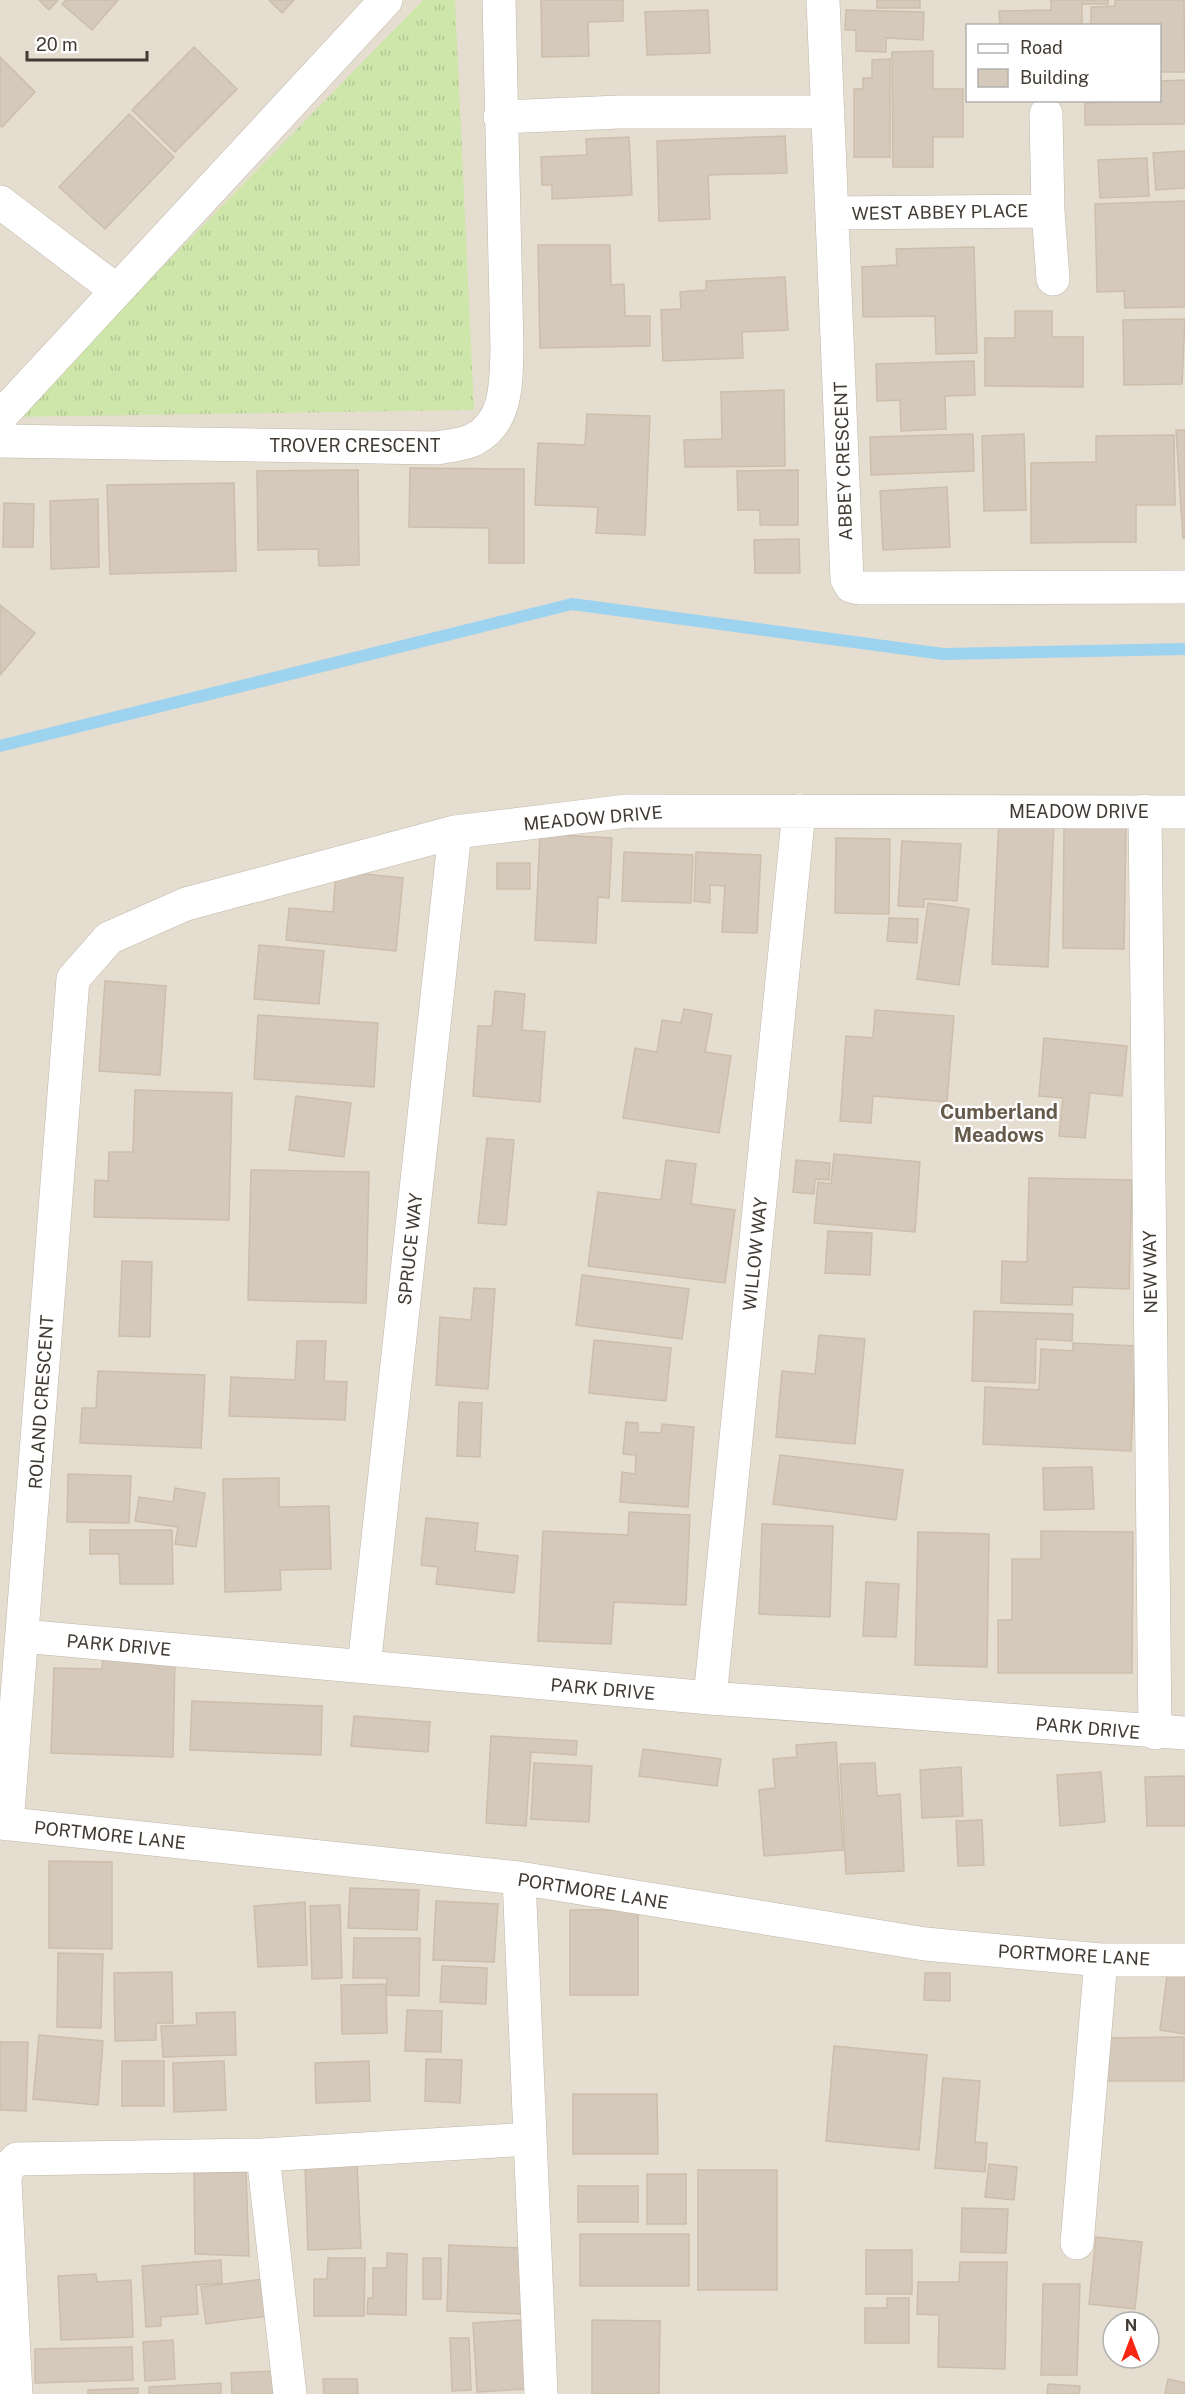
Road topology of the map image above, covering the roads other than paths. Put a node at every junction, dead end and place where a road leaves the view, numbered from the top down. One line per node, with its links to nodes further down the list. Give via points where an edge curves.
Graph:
1 (386, 0): 11 (street)
2 (499, 0): 6 (street, TROVER CRESCENT)
3 (823, 0): 4 (street, ABBEY CRESCENT)
4 (828, 112): 6 (street, via 619,112); 9 (street, ABBEY CRESCENT)
5 (1046, 114): 8 (street, WEST ABBEY PLACE)
6 (500, 117): 13 (street, TROVER CRESCENT, via 506,392 493,424 472,440 436,448)
7 (0, 202): 11 (street)
8 (1048, 211): 9 (street, WEST ABBEY PLACE); 10 (street, WEST ABBEY PLACE)
9 (833, 213): 14 (street, ABBEY CRESCENT, via 847,579 851,586)
10 (1053, 279)
11 (116, 290): 12 (street)
12 (0, 417)
13 (0, 441)
14 (1185, 587)
15 (800, 811): 16 (street, MEADOW DRIVE); 18 (street, MEADOW DRIVE, via 627,811); 22 (street, WILLOW WAY)
16 (1145, 811): 17 (street, MEADOW DRIVE); 23 (street, NEW WAY)
17 (1185, 812)
18 (455, 831): 19 (street, MEADOW DRIVE, via 186,904 109,938); 21 (street, SPRUCE WAY)
19 (74, 979): 20 (street, ROLAND CRESCENT)
20 (22, 1636): 21 (street, PARK DRIVE); 24 (street, ROLAND CRESCENT)
21 (364, 1667): 22 (street, PARK DRIVE)
22 (710, 1698): 23 (street, PARK DRIVE)
23 (1170, 1733)
24 (3, 1824): 25 (street, PORTMORE LANE)
25 (519, 1878): 26 (street, PORTMORE LANE, via 925,1944); 28 (street)
26 (1101, 1959): 27 (street, PORTMORE LANE); 30 (street)
27 (1185, 1960)
28 (530, 2139): 29 (street); 33 (street)
29 (263, 2155): 31 (street, via 17,2158 6,2170 5,2182); 32 (street)
30 (1077, 2243)
31 (16, 2394)
32 (290, 2394)
33 (541, 2394)

